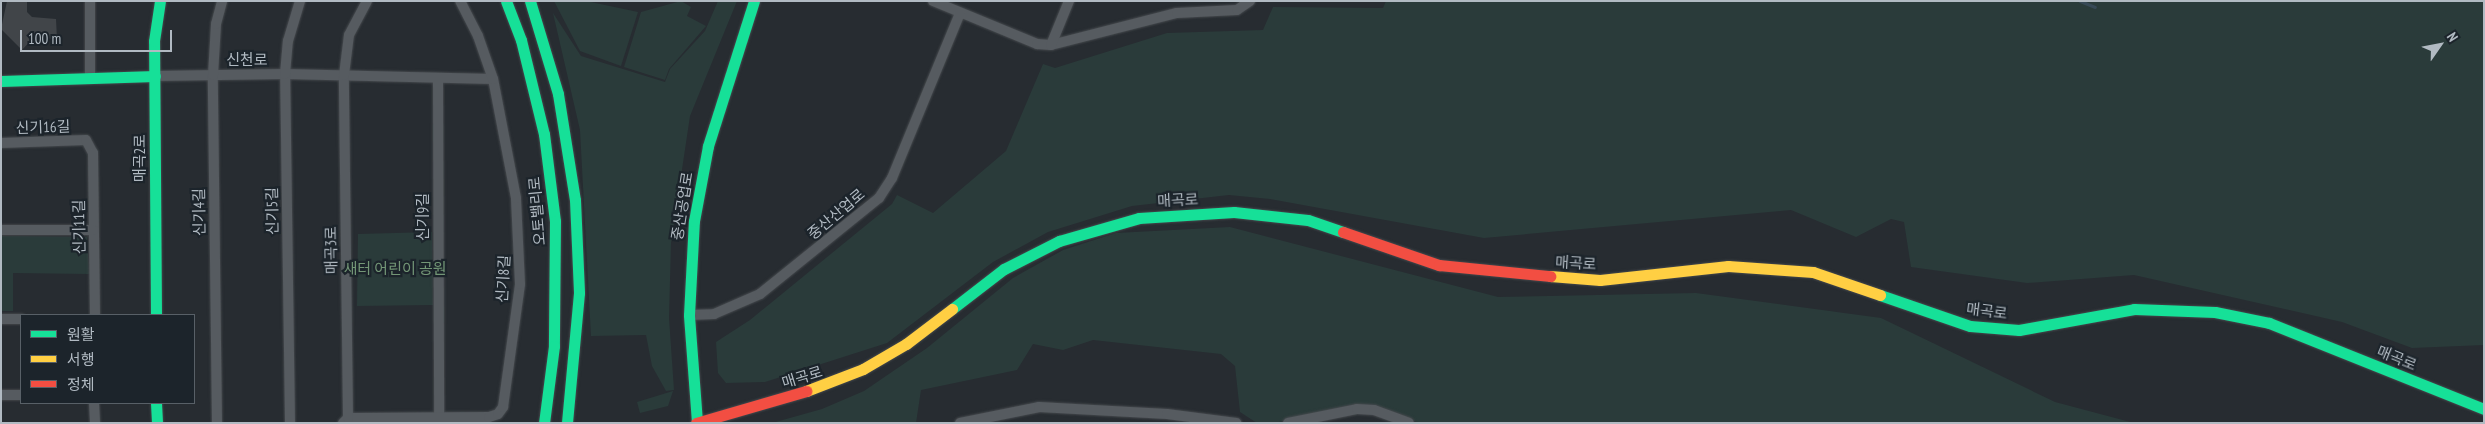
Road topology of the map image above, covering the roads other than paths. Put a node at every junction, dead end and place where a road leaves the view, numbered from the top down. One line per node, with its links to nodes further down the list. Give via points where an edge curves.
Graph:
1 (90, 1): 22 (street)
2 (160, 1): 20 (main road, 매곡2로, via 154,41)
3 (222, 1): 18 (street, 신기4길, via 216,24)
4 (300, 1): 17 (street, 신기5길, via 288,42)
5 (367, 1): 19 (street, 매곡3로, via 349,35)
6 (460, 1): 23 (street, 신기8길, via 478,36)
7 (495, 1): 15 (main road)
8 (506, 1): 15 (main road, 오토밸리로)
9 (754, 1): 31 (main road, 중산공업로, via 699,189 690,256)
10 (934, 1): 14 (street)
11 (1069, 1): 16 (street)
12 (1250, 1): 16 (street, via 1236,10 1177,13)
13 (531, 4): 36 (main road, via 562,111 575,200 579,293)
14 (960, 13): 16 (street); 31 (street, 중산산업로, via 892,178 879,198 760,294 727,310)
15 (520, 40): 46 (main road, 오토밸리로, via 544,134 555,221 554,346)
16 (1051, 45)
17 (285, 74): 18 (street, 신천로); 19 (street, 신천로); 45 (street, 신기5길)
18 (213, 75): 20 (street, 신천로); 44 (street, 신기4길)
19 (344, 75): 21 (street, 신천로); 41 (street, 매곡3로)
20 (155, 76): 22 (main road, 신천로); 30 (main road, 매곡2로)
21 (438, 78): 23 (street, 신천로); 40 (street, 신기9길)
22 (90, 79): 24 (main road, 신천로)
23 (493, 79): 40 (street, 신기8길, via 508,142 520,245 511,361 498,414)
24 (1, 81)
25 (86, 140): 26 (street, 신기16길); 28 (street, 신기11길, via 93,153)
26 (1, 143)
27 (1, 230): 28 (street)
28 (93, 230): 29 (street, 신기11길)
29 (95, 314)
30 (156, 314)
31 (689, 315): 49 (main road, 중산공업로)
32 (1, 319): 33 (street)
33 (20, 319)
34 (1, 395): 35 (street)
35 (20, 395)
36 (572, 399): 47 (main road); 48 (main road)
37 (94, 404): 42 (street)
38 (156, 404): 43 (main road)
39 (2484, 409): 49 (main road, 매곡로, via 2269,323 2215,312 2134,308 2019,330 1970,326 1805,270 1728,266 1600,280 1475,270 1439,265 1308,220 1234,212 1139,218 1068,238 1004,269 906,344 863,369 801,393)
40 (439, 416): 41 (street, 신기8길)
41 (345, 420)
42 (95, 423)
43 (156, 423)
44 (216, 423)
45 (290, 423)
46 (544, 423)
47 (567, 423)
48 (579, 423)
49 (697, 423)
50 (960, 423): 51 (street, via 1039,407 1167,414)
51 (1236, 423)
52 (1288, 423): 53 (street, via 1357,409 1374,410)
53 (1409, 423)

